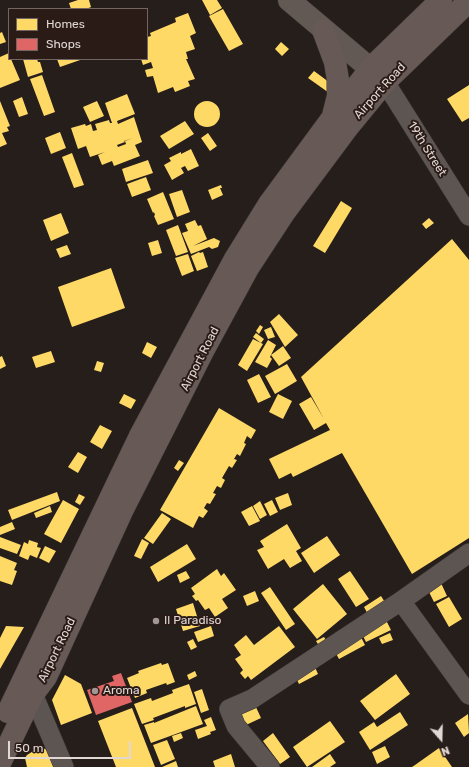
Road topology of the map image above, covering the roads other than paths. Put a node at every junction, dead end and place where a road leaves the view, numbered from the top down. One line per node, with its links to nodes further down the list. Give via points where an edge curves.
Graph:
1 (289, 0): 4 (main road)
2 (440, 0): 5 (main road, Airport Road)
3 (469, 1): 5 (main road, Airport Road)
4 (323, 30): 5 (main road); 6 (main road, via 335,62 338,80 338,96)
5 (378, 75): 6 (main road, Airport Road); 7 (street, 19th Street); 8 (main road, Airport Road, via 348,127 284,213 248,268 203,352)
6 (333, 116): 8 (main road, Airport Road, via 269,204 235,259)
7 (469, 216)
8 (148, 440): 11 (main road, Airport Road, via 123,509 46,677); 13 (main road, Airport Road)
9 (469, 553): 10 (street)
10 (401, 601): 12 (street); 15 (street, via 252,699 229,709 236,726)
11 (33, 694): 14 (main road, Airport Road); 16 (street)
12 (469, 695)
13 (0, 728)
14 (0, 762)
15 (268, 766)
16 (64, 767)

